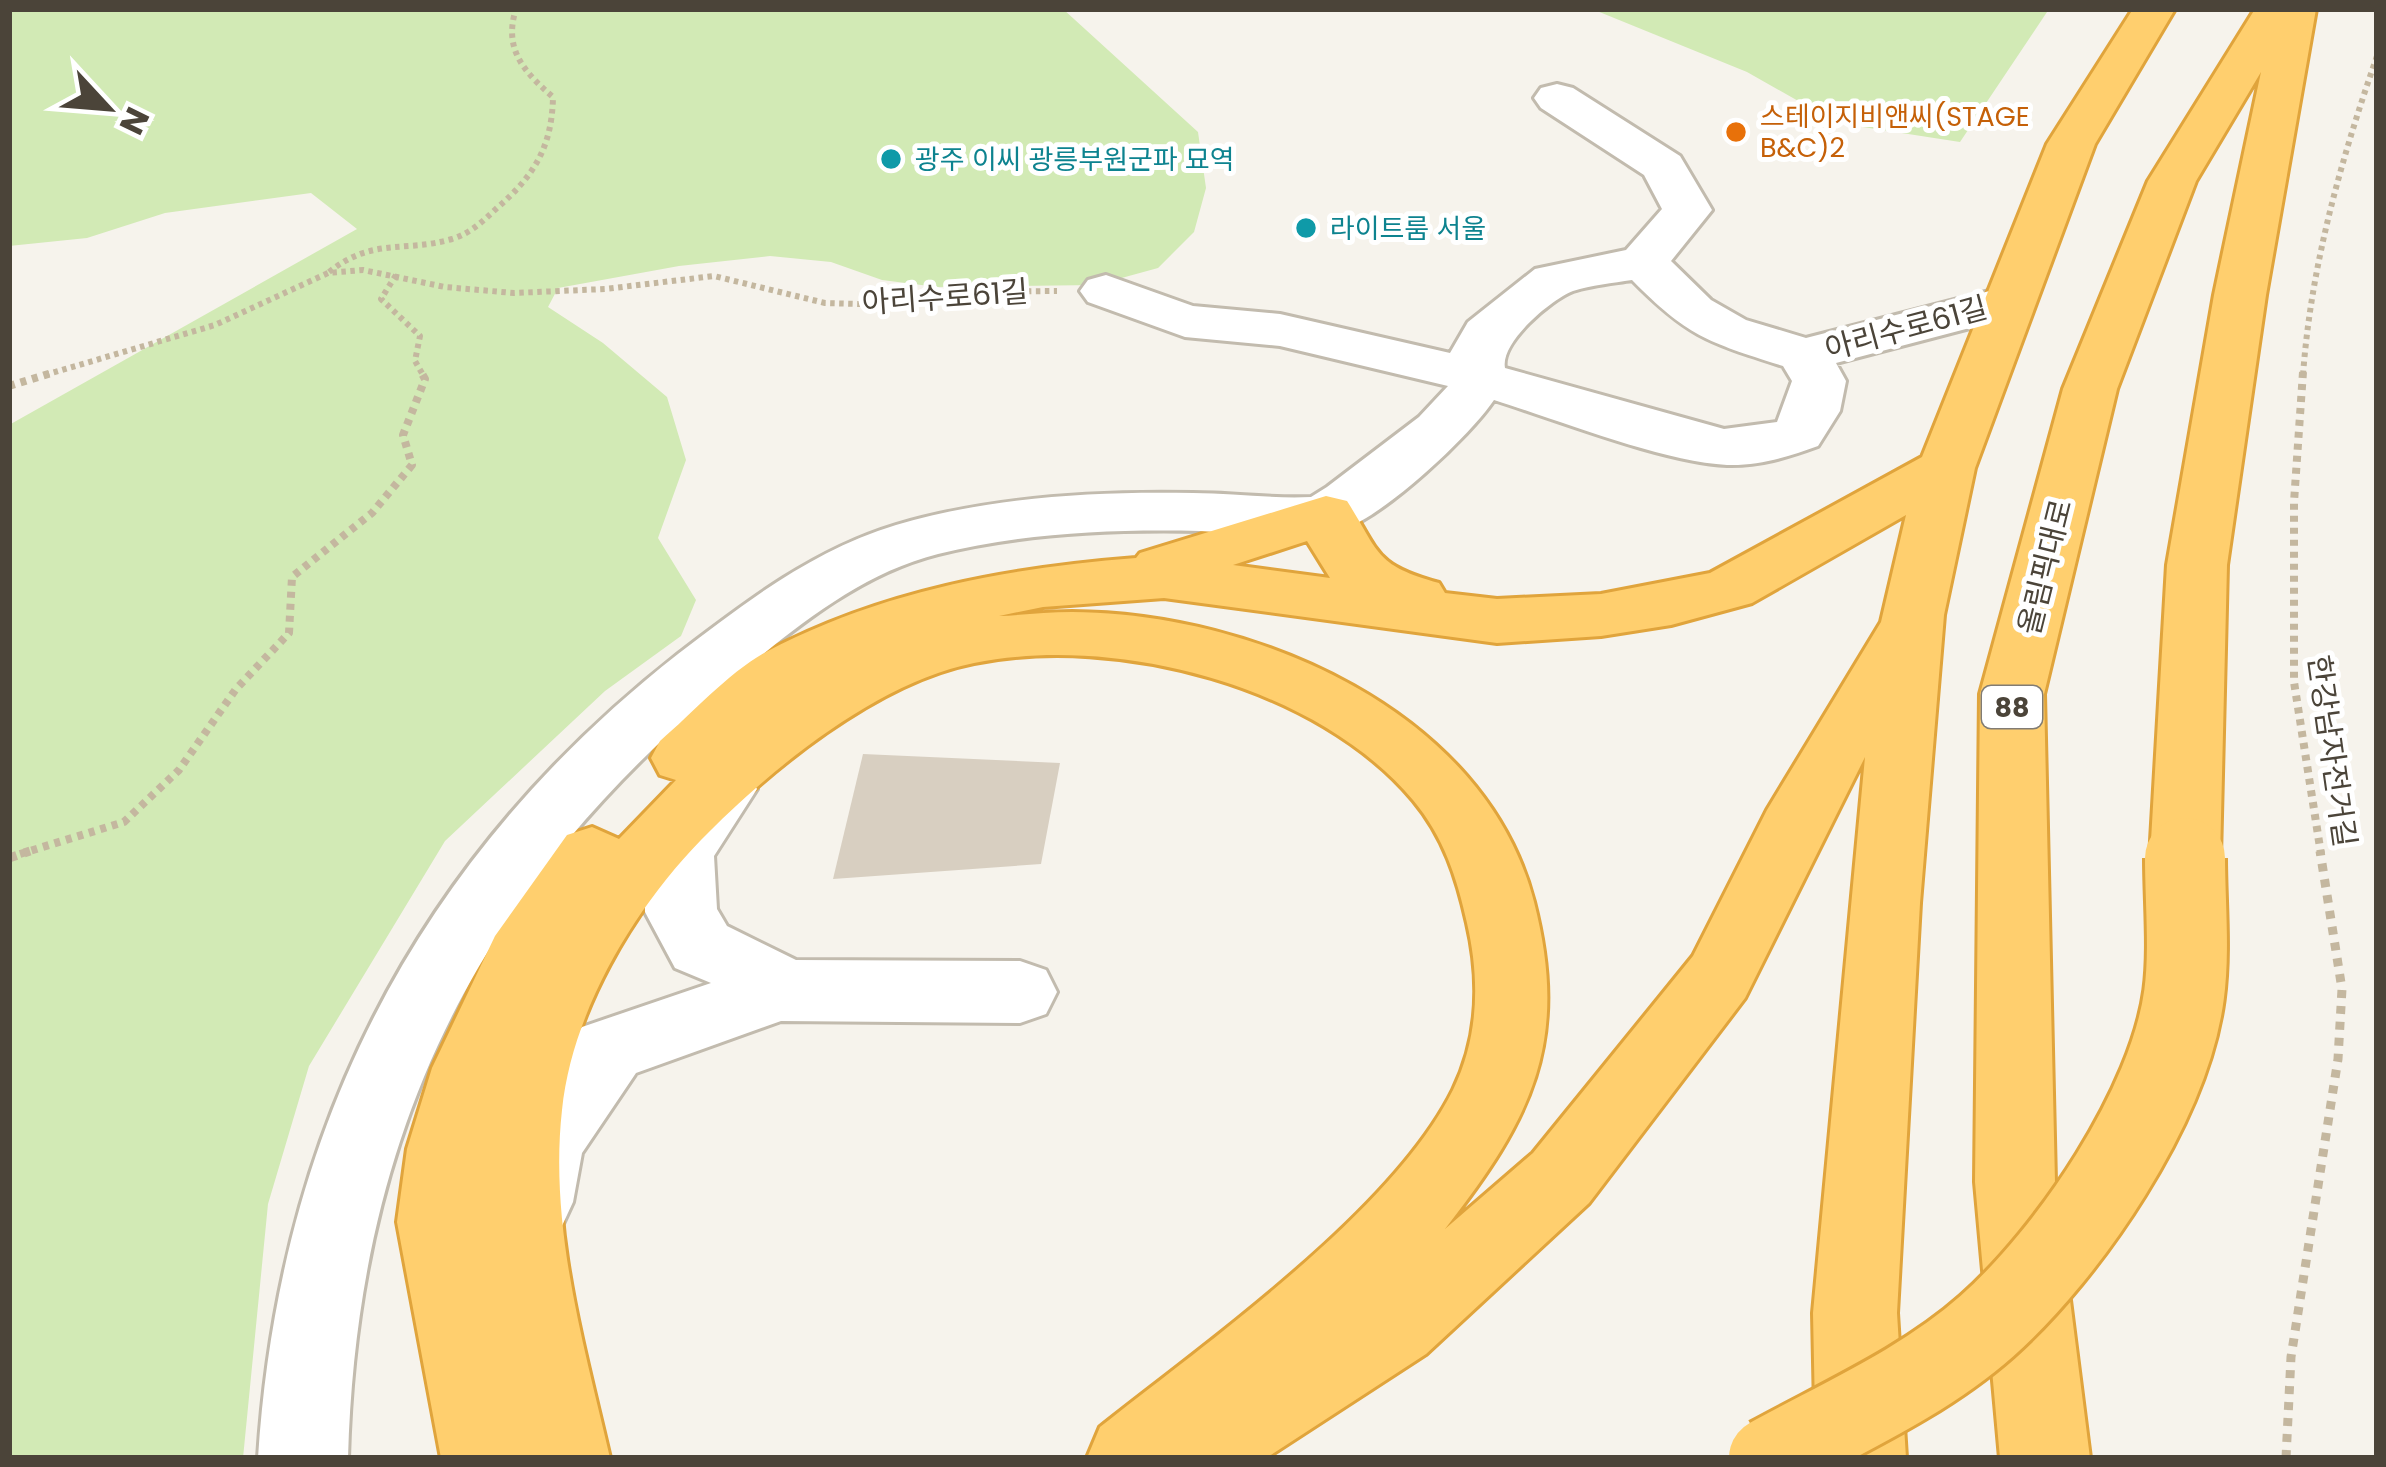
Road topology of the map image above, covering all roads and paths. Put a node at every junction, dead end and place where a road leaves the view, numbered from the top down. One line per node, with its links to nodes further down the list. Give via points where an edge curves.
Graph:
1 (515, 9): 8 (path, via 508,28 520,70 553,97 548,156 458,238 378,244 348,253)
2 (2154, 9): 11 (highway, via 2071,144)
3 (2276, 9): 31 (highway, 올림픽대로 / 88, via 2172,182 2090,389 2012,694 2015,1182)
4 (2295, 9): 25 (highway, bridge, via 2197,565 2184,996 2150,1107 2081,1222 1987,1326)
5 (2377, 56): 32 (path, 한강남자전거길, via 2322,241 2294,502 2294,682 2342,989 2291,1357)
6 (1557, 98): 7 (lane, via 1663,166 1687,211)
7 (1643, 262): 12 (lane, 아리수로61길, via 1692,311); 13 (lane, via 1552,280 1487,333 1477,356)
8 (328, 273): 9 (path, 아리수로61길); 14 (path, 아리수로61길, via 215,325)
9 (397, 274): 10 (path, 아리수로61길, via 514,293 714,276 825,303 869,304 957,292); 21 (path, via 380,299 420,336 415,361 425,379 403,435 412,465 373,513 292,577 289,633 178,770 124,822)
10 (1106, 290): 13 (lane, 아리수로61길, via 1185,322 1280,330)
11 (2009, 302): 12 (lane, 아리수로61길); 15 (highway)
12 (1804, 355): 13 (lane, 아리수로61길, via 1819,381 1812,411 1798,434 1765,445 1724,447)
13 (1480, 379): 16 (lane, via 1452,419)
14 (9, 386)
15 (1946, 468): 18 (highway); 19 (highway, via 1730,588 1624,611)
16 (1326, 515): 17 (highway); 19 (highway, via 1354,572 1404,595); 26 (lane, via 1054,518 884,550 822,582 658,704 502,869 428,985 328,1240 303,1396)
17 (1116, 580): 19 (highway, via 1164,577); 27 (highway, via 1043,586 912,614 785,670 600,842 521,957 470,1068 447,1149 438,1222)
18 (1912, 615): 25 (highway, via 1855,1313); 30 (highway, via 1791,829 1720,976 1561,1178 1396,1326 1213,1441)
19 (1514, 620)
20 (740, 764): 22 (lane, via 679,853 681,912 701,947 760,972); 24 (highway, via 645,854 587,939 539,1039 520,1132); 29 (highway, via 889,666 986,638 1082,632 1187,644 1300,682 1405,748 1483,841 1508,922 1513,1011 1483,1111 1391,1235)
21 (9, 858)
22 (780, 990): 23 (lane); 24 (lane, via 609,1050 544,1143)
23 (1020, 992)
24 (523, 1252): 28 (highway)
25 (1796, 1457)
26 (303, 1458)
27 (485, 1458)
28 (565, 1458)
29 (1132, 1458)
30 (1170, 1458)
31 (2045, 1458)
32 (2286, 1458)

